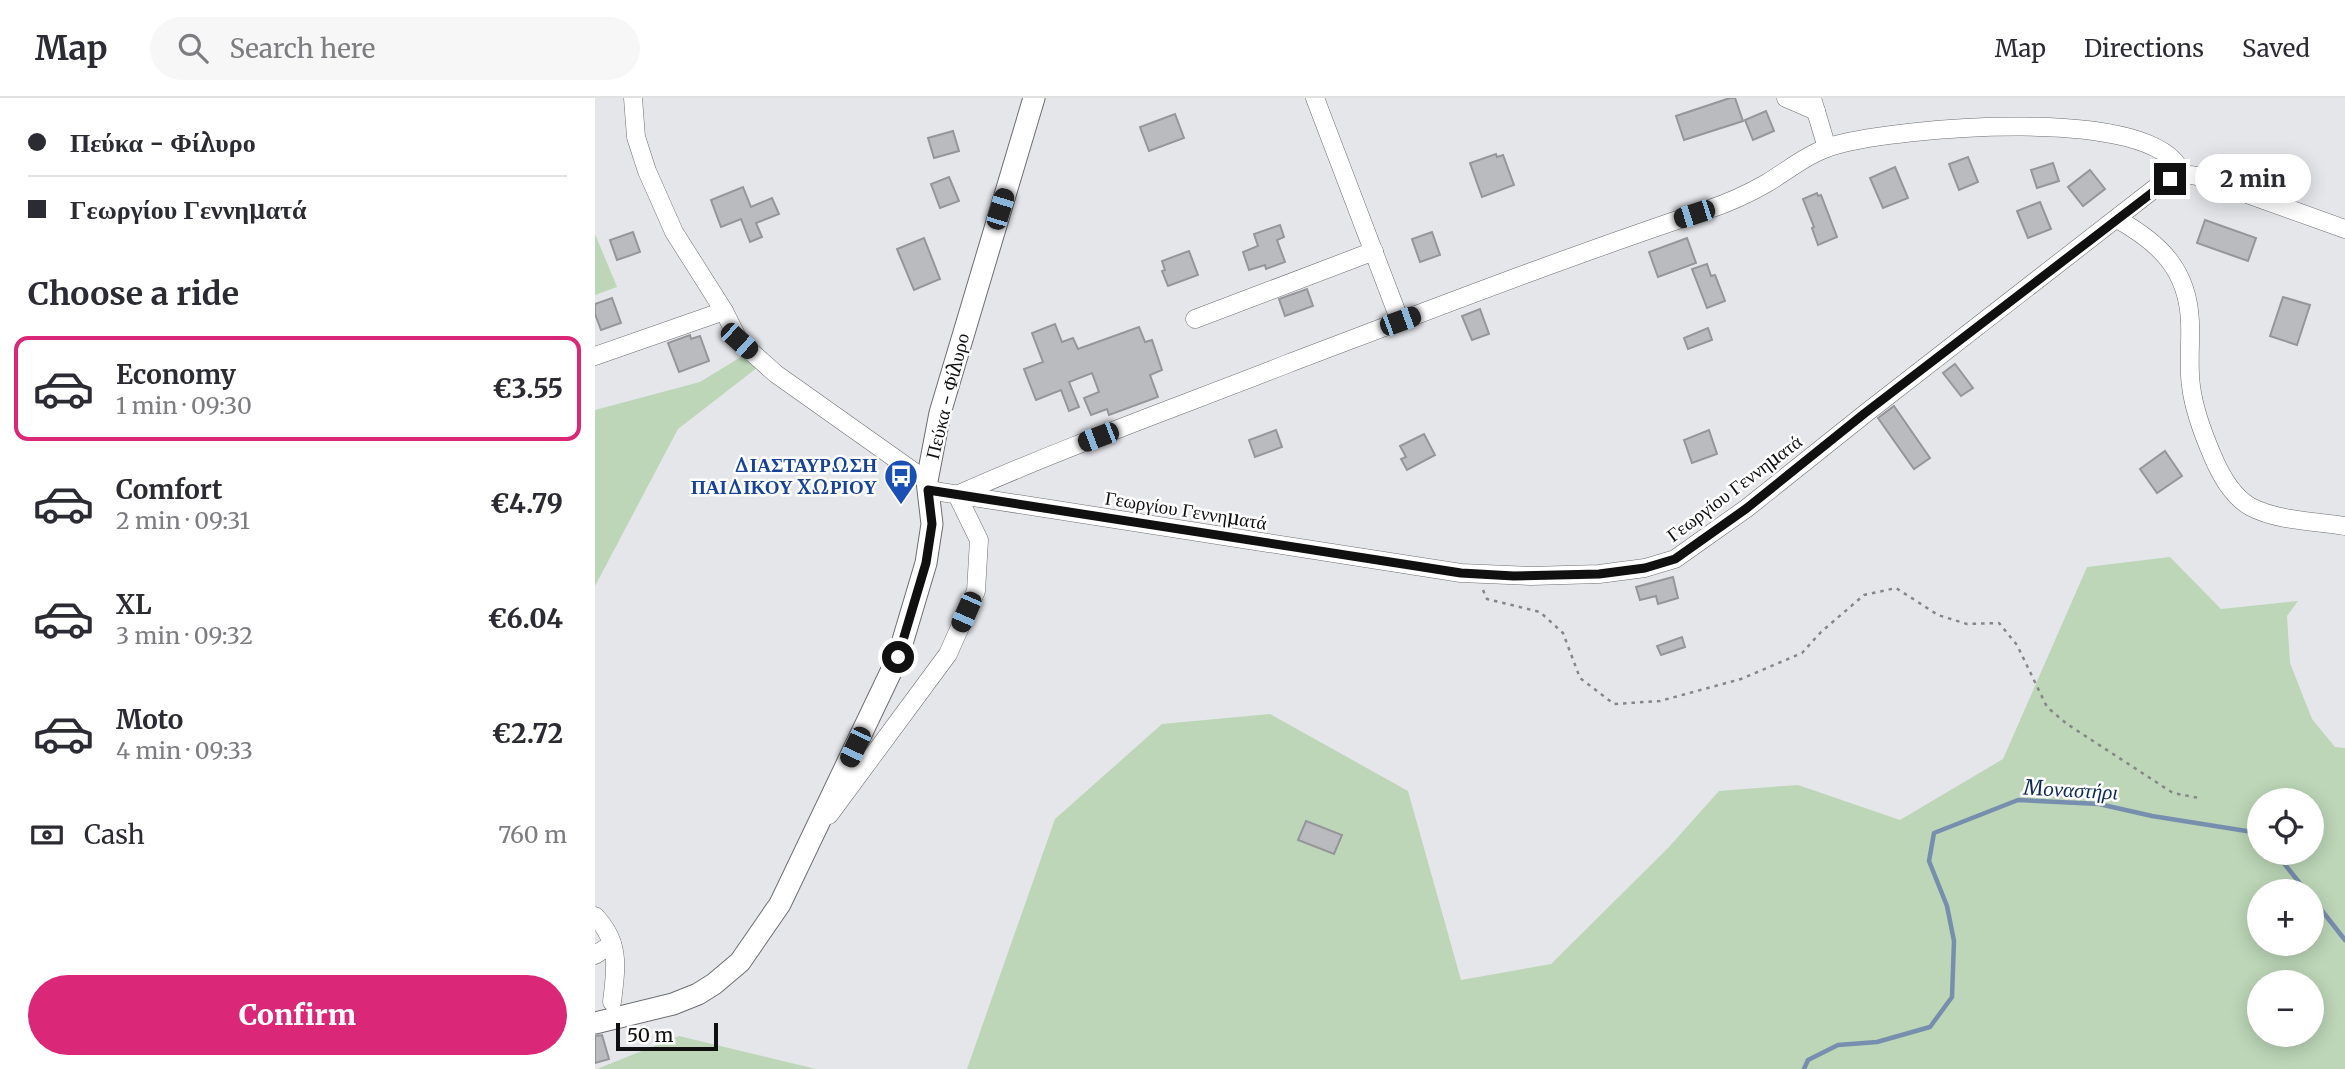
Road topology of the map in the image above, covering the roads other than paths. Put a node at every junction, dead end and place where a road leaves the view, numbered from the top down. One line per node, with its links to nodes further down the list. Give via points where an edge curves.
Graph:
1 (633, 98): 11 (street, via 636,137 647,171 674,232)
2 (1034, 98): 15 (main road, Πεύκα - Φίλυρο, via 947,389)
3 (1315, 98): 10 (street)
4 (1786, 98): 5 (street)
5 (1814, 104): 6 (street)
6 (1827, 148): 7 (street, via 1863,139 1953,130 2019,126 2087,129 2144,144 2177,163); 13 (street, via 1733,200)
7 (2182, 174): 8 (street, Γεωργίου Γεννηματά); 9 (street)
8 (2117, 219): 16 (street, Γεωργίου Γεννηματά, via 1747,508 1675,559 1645,568 1599,574 1476,574); 17 (street, via 2159,247 2182,280 2189,312 2194,407 2215,462 2232,490 2259,510)
9 (2345, 229)
10 (1374, 251): 12 (street); 13 (street)
11 (724, 311): 14 (street); 15 (street, via 739,341 776,374)
12 (1195, 319)
13 (1400, 321): 16 (street)
14 (595, 356)
15 (927, 486): 16 (street, Γεωργίου Γεννηματά); 18 (main road, Πεύκα - Φίλυρο, via 932,524 926,563 898,657)
16 (957, 495): 18 (street, via 979,540 975,591 948,654)
17 (2345, 526)
18 (810, 841): 23 (main road, Πεύκα - Φίλυρο, via 780,904 740,962 698,994)
19 (595, 916): 20 (street)
20 (612, 944): 21 (street); 22 (street, via 617,964)
21 (595, 955)
22 (612, 1002)
23 (595, 1023)

